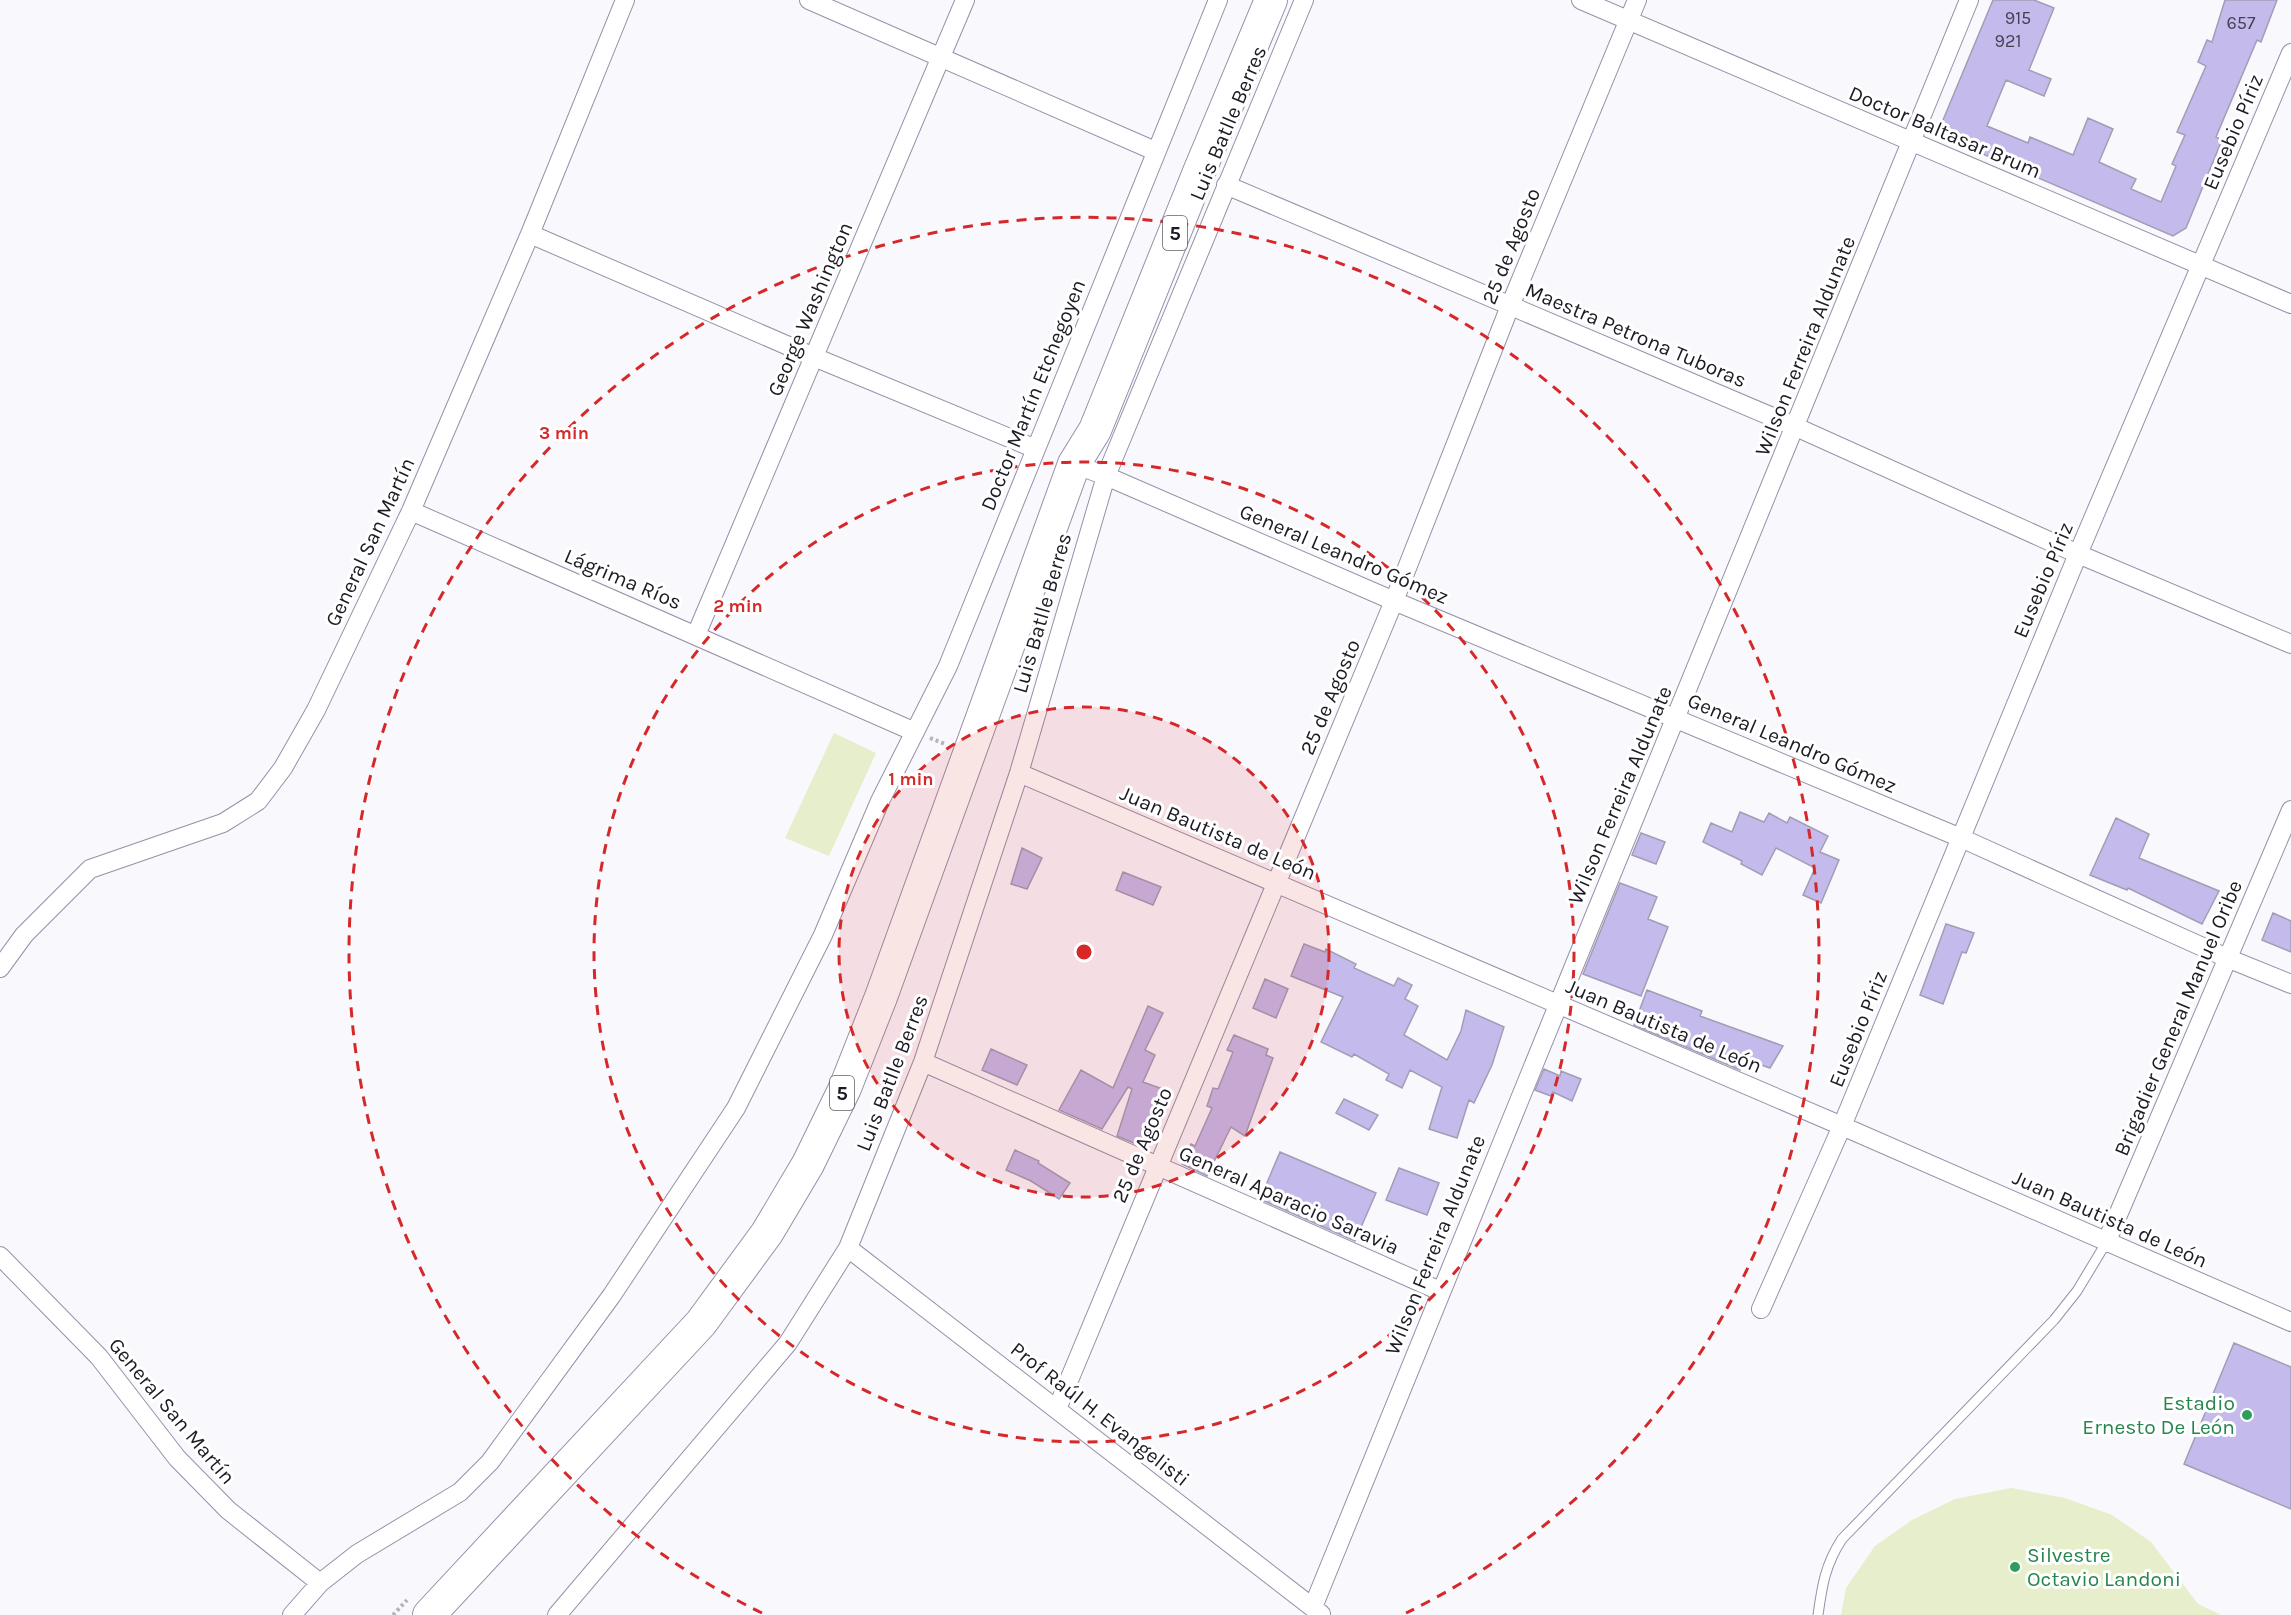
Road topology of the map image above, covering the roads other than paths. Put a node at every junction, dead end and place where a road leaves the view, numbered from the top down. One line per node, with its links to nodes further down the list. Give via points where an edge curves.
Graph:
1 (625, 0): 17 (street, General San Martín)
2 (809, 0): 13 (street)
3 (965, 0): 13 (street, George Washington)
4 (1218, 0): 15 (street, Doctor Martín Etchegoyen)
5 (1249, 0): 24 (highway, 5, via 1076,423)
6 (1271, 0): 24 (highway, 5, via 1095,430)
7 (1304, 0): 16 (street, Luis Batlle Berres)
8 (1581, 0): 11 (street, Doctor Baltasar Brum)
9 (1637, 0): 11 (street, 25 de Agosto)
10 (1969, 0): 14 (street, Wilson Ferreira Aldunate)
11 (1628, 21): 14 (street, Doctor Baltasar Brum); 20 (street, 25 de Agosto)
12 (2291, 53): 18 (street, Eusebio Píriz)
13 (941, 58): 15 (street); 21 (street, George Washington)
14 (1912, 142): 18 (street, Doctor Baltasar Brum); 22 (street, Wilson Ferreira Aldunate)
15 (1155, 151): 23 (street, Doctor Martín Etchegoyen)
16 (1226, 185): 20 (street, Maestra Petrona Tuboras); 25 (street, Luis Batlle Berres)
17 (530, 234): 21 (street); 26 (street, General San Martín)
18 (2200, 266): 19 (street, Doctor Baltasar Brum); 27 (street, Eusebio Píriz)
19 (2291, 304)
20 (1510, 306): 22 (street, Maestra Petrona Tuboras); 28 (street, 25 de Agosto)
21 (814, 357): 23 (street); 29 (street, George Washington)
22 (1796, 428): 27 (street, Maestra Petrona Tuboras); 31 (street, Wilson Ferreira Aldunate)
23 (1036, 449): 32 (street, Doctor Martín Etchegoyen, via 948,666)
24 (1074, 464): 25 (street, General Leandro Gómez); 54 (highway, 5, via 877,1008 845,1088 808,1164 762,1241 701,1323)
25 (1106, 476): 28 (street, General Leandro Gómez); 33 (street, Luis Batlle Berres)
26 (411, 511): 29 (street, Lágrima Ríos); 38 (street, General San Martín, via 316,710 283,768 258,801 223,823 90,869 24,935)
27 (2078, 554): 30 (street, Maestra Petrona Tuboras); 35 (street, Eusebio Píriz)
28 (1394, 601): 31 (street, General Leandro Gómez); 36 (street, 25 de Agosto)
29 (696, 635): 32 (street, Lágrima Ríos)
30 (2291, 644)
31 (1676, 719): 35 (street, General Leandro Gómez); 40 (street, Wilson Ferreira Aldunate)
32 (915, 732): 51 (street, Doctor Martín Etchegoyen, via 880,801 823,934 736,1108 612,1296 490,1462 459,1492 357,1554)
33 (1019, 772): 36 (street, Juan Bautista de León); 41 (street, Luis Batlle Berres)
34 (2291, 810): 37 (street, Brigadier General Manuel Oribe)
35 (1961, 838): 37 (street, General Leandro Gómez); 42 (street, Eusebio Píriz)
36 (1276, 883): 40 (street, Juan Bautista de León); 43 (street, 25 de Agosto)
37 (2227, 958): 39 (street, General Leandro Gómez); 44 (street, Brigadier General Manuel Oribe)
38 (0, 968)
39 (2291, 984)
40 (1557, 1005): 42 (street, Juan Bautista de León); 47 (street, Wilson Ferreira Aldunate)
41 (923, 1062): 43 (street, General Aparacio Saravia); 45 (street, Luis Batlle Berres)
42 (1842, 1126): 44 (street, Juan Bautista de León); 48 (street, Eusebio Píriz)
43 (1157, 1167): 47 (street, General Aparacio Saravia); 50 (street, 25 de Agosto)
44 (2106, 1243): 49 (street, Juan Bautista de León); 56 (lane, via 2078,1291 2054,1320 1842,1539 1824,1574)
45 (848, 1248): 50 (street, Prof Raúl H. Evangelisti); 55 (street, Luis Batlle Berres, via 788,1343)
46 (0, 1256): 51 (street, General San Martín, via 99,1357 177,1458 228,1510)
47 (1440, 1291): 52 (street, Wilson Ferreira Aldunate)
48 (1761, 1309)
49 (2291, 1322)
50 (1057, 1409): 52 (street, Prof Raúl H. Evangelisti)
51 (320, 1584): 53 (street, Doctor Martín Etchegoyen)
52 (1318, 1611)
53 (292, 1615)
54 (429, 1615)
55 (557, 1615)
56 (1818, 1615)

